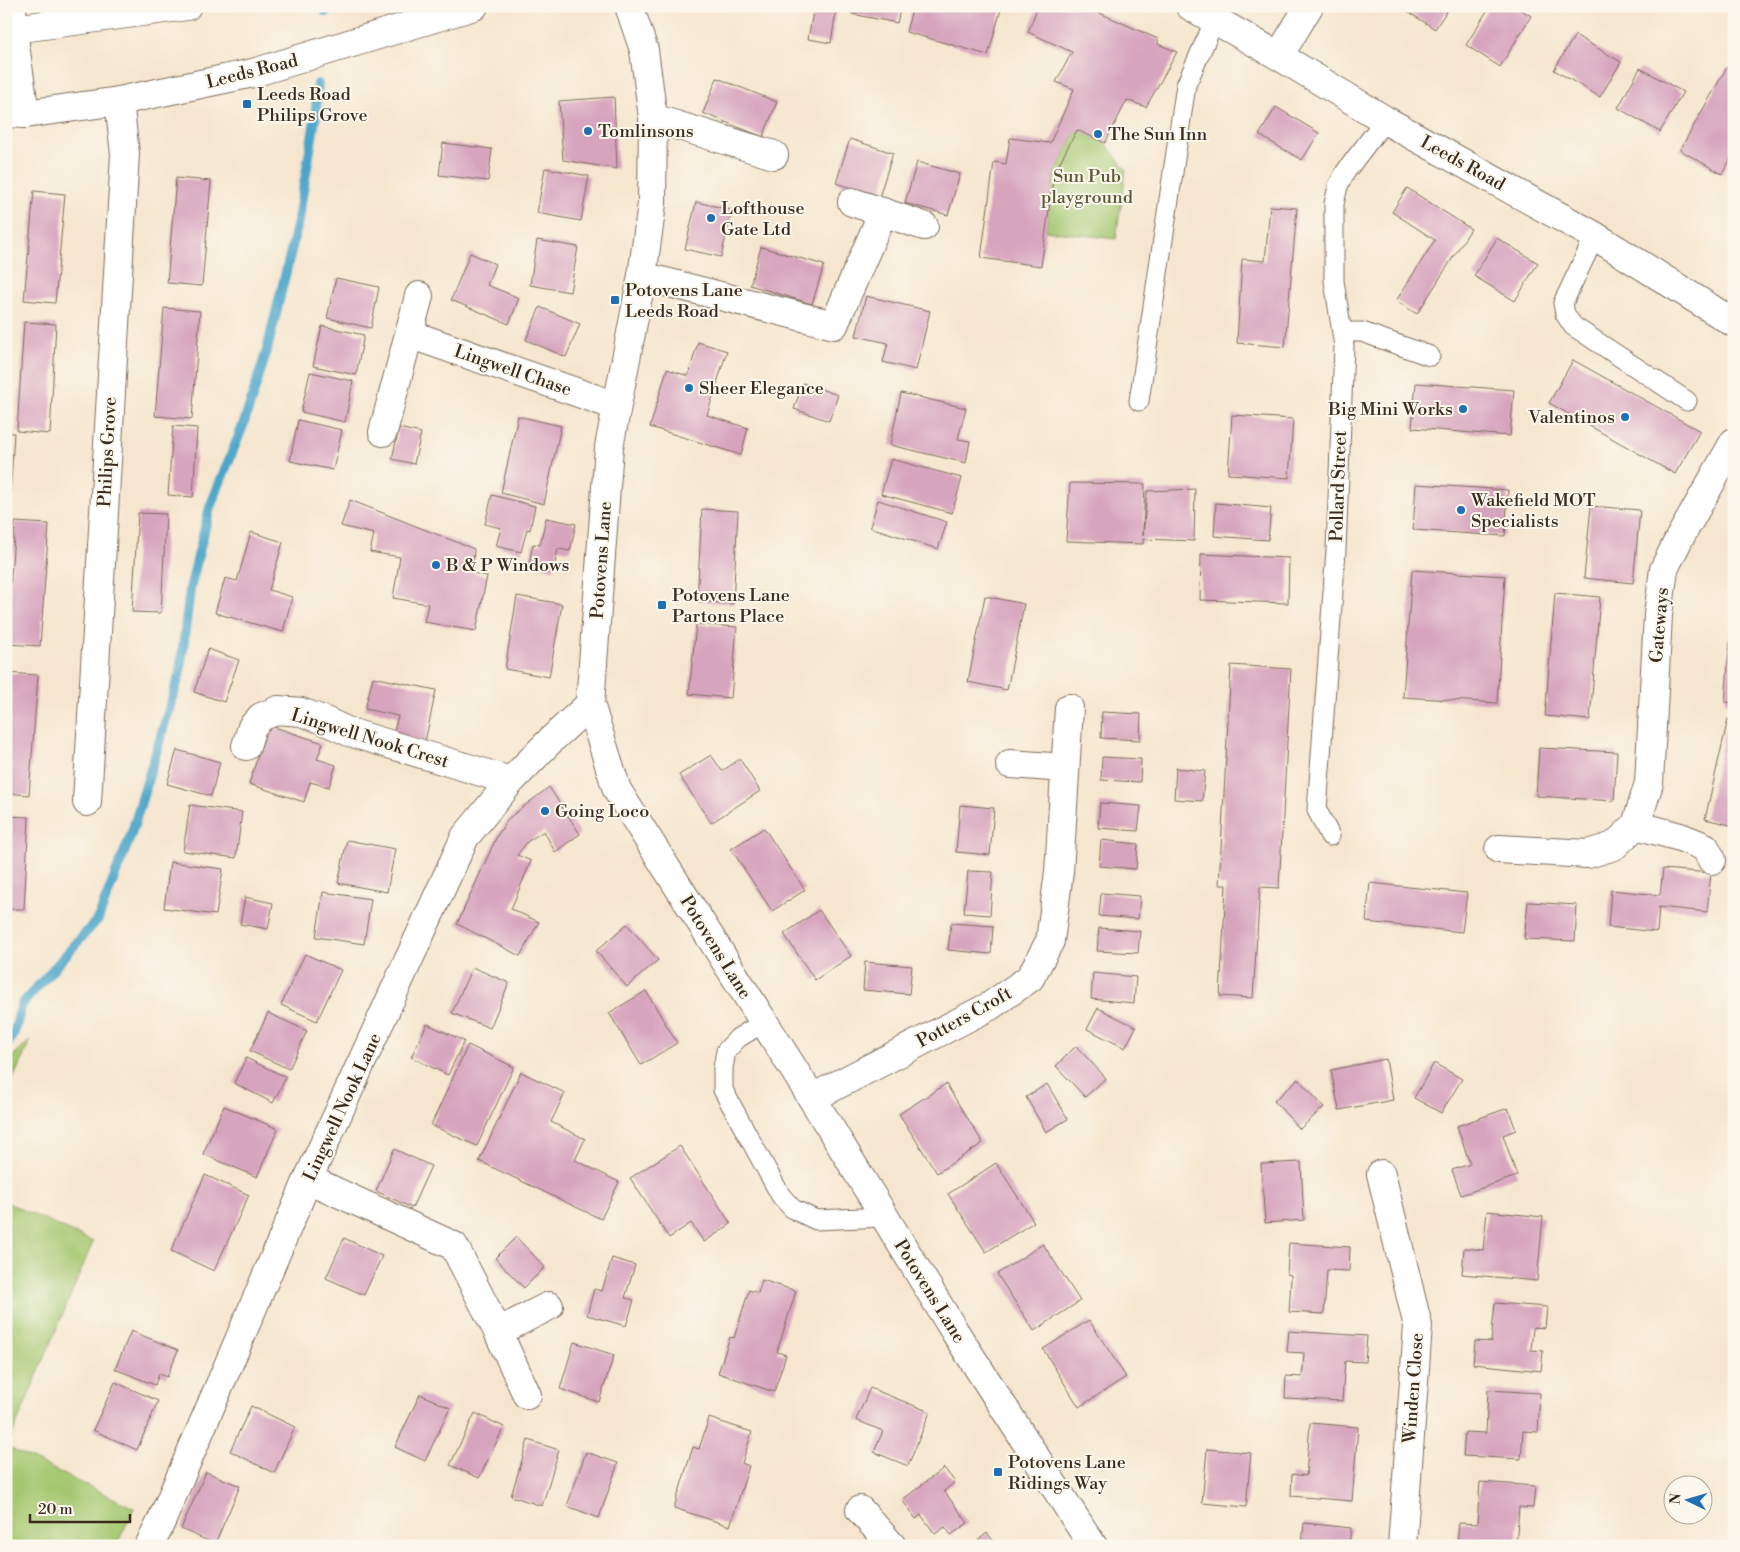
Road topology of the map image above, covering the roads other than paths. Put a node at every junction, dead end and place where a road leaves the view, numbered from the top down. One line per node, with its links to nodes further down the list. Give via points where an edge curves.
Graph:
1 (187, 6): 7 (street, Leeds Road)
2 (474, 6): 9 (street, Leeds Road, via 253,73)
3 (629, 6): 11 (street, Potovens Lane, via 644,50)
4 (1190, 6): 6 (street, Leeds Road)
5 (1309, 6): 8 (street)
6 (1218, 13): 8 (street, Leeds Road); 24 (lane, via 1186,85)
7 (10, 22): 10 (street, Leeds Road)
8 (1279, 56): 12 (street, Leeds Road)
9 (119, 102): 10 (street, Leeds Road); 35 (street, Philips Grove, via 125,154)
10 (16, 113)
11 (652, 118): 13 (street); 18 (street, Potovens Lane, via 652,204)
12 (1385, 120): 17 (street, Leeds Road); 21 (lane, Pollard Street, via 1346,171 1334,204 1334,281)
13 (774, 155)
14 (852, 202): 15 (street)
15 (882, 212): 16 (street); 18 (street, via 834,325)
16 (924, 226)
17 (1595, 236): 20 (street, Leeds Road); 25 (lane, via 1563,303 1564,314 1574,326)
18 (642, 276): 26 (street, Potovens Lane)
19 (419, 296): 22 (street)
20 (1734, 323)
21 (1342, 332): 23 (lane, via 1362,332); 37 (lane, Pollard Street, via 1336,550 1317,810)
22 (409, 334): 26 (street, Lingwell Chase); 27 (street)
23 (1430, 356)
24 (1139, 401)
25 (1687, 401)
26 (616, 406): 29 (street, Potovens Lane, via 609,447)
27 (383, 432)
28 (1734, 442): 36 (street, Gateways, via 1664,569 1658,615 1649,783)
29 (590, 704): 34 (street, Lingwell Nook Lane); 40 (street, Potovens Lane, via 617,790)
30 (1068, 708): 33 (street, Potters Croft)
31 (246, 746): 34 (street, Lingwell Nook Crest, via 252,727 261,717 278,710 301,712 349,732)
32 (1010, 764): 33 (street)
33 (1065, 768): 41 (street, Potters Croft, via 1059,872 1050,941 1030,978 990,1006)
34 (510, 782): 43 (street, Lingwell Nook Lane, via 465,837)
35 (87, 802)
36 (1636, 824): 38 (street, Gateways, via 1614,846 1588,854); 39 (street, via 1705,847)
37 (1330, 836)
38 (1499, 849)
39 (1712, 860)
40 (764, 1022): 41 (street, Potovens Lane); 44 (lane, via 738,1038 726,1051 723,1090 781,1196 793,1209 816,1220)
41 (812, 1098): 44 (street, Potovens Lane)
42 (1381, 1174): 52 (street, Winden Close, via 1418,1326)
43 (308, 1180): 46 (street, via 454,1246); 49 (street, Lingwell Nook Lane)
44 (884, 1217): 51 (street, Potovens Lane)
45 (548, 1306): 46 (street)
46 (498, 1332): 47 (street)
47 (527, 1395)
48 (860, 1510): 50 (street)
49 (149, 1546)
50 (892, 1546)
51 (1093, 1546)
52 (1402, 1546)

